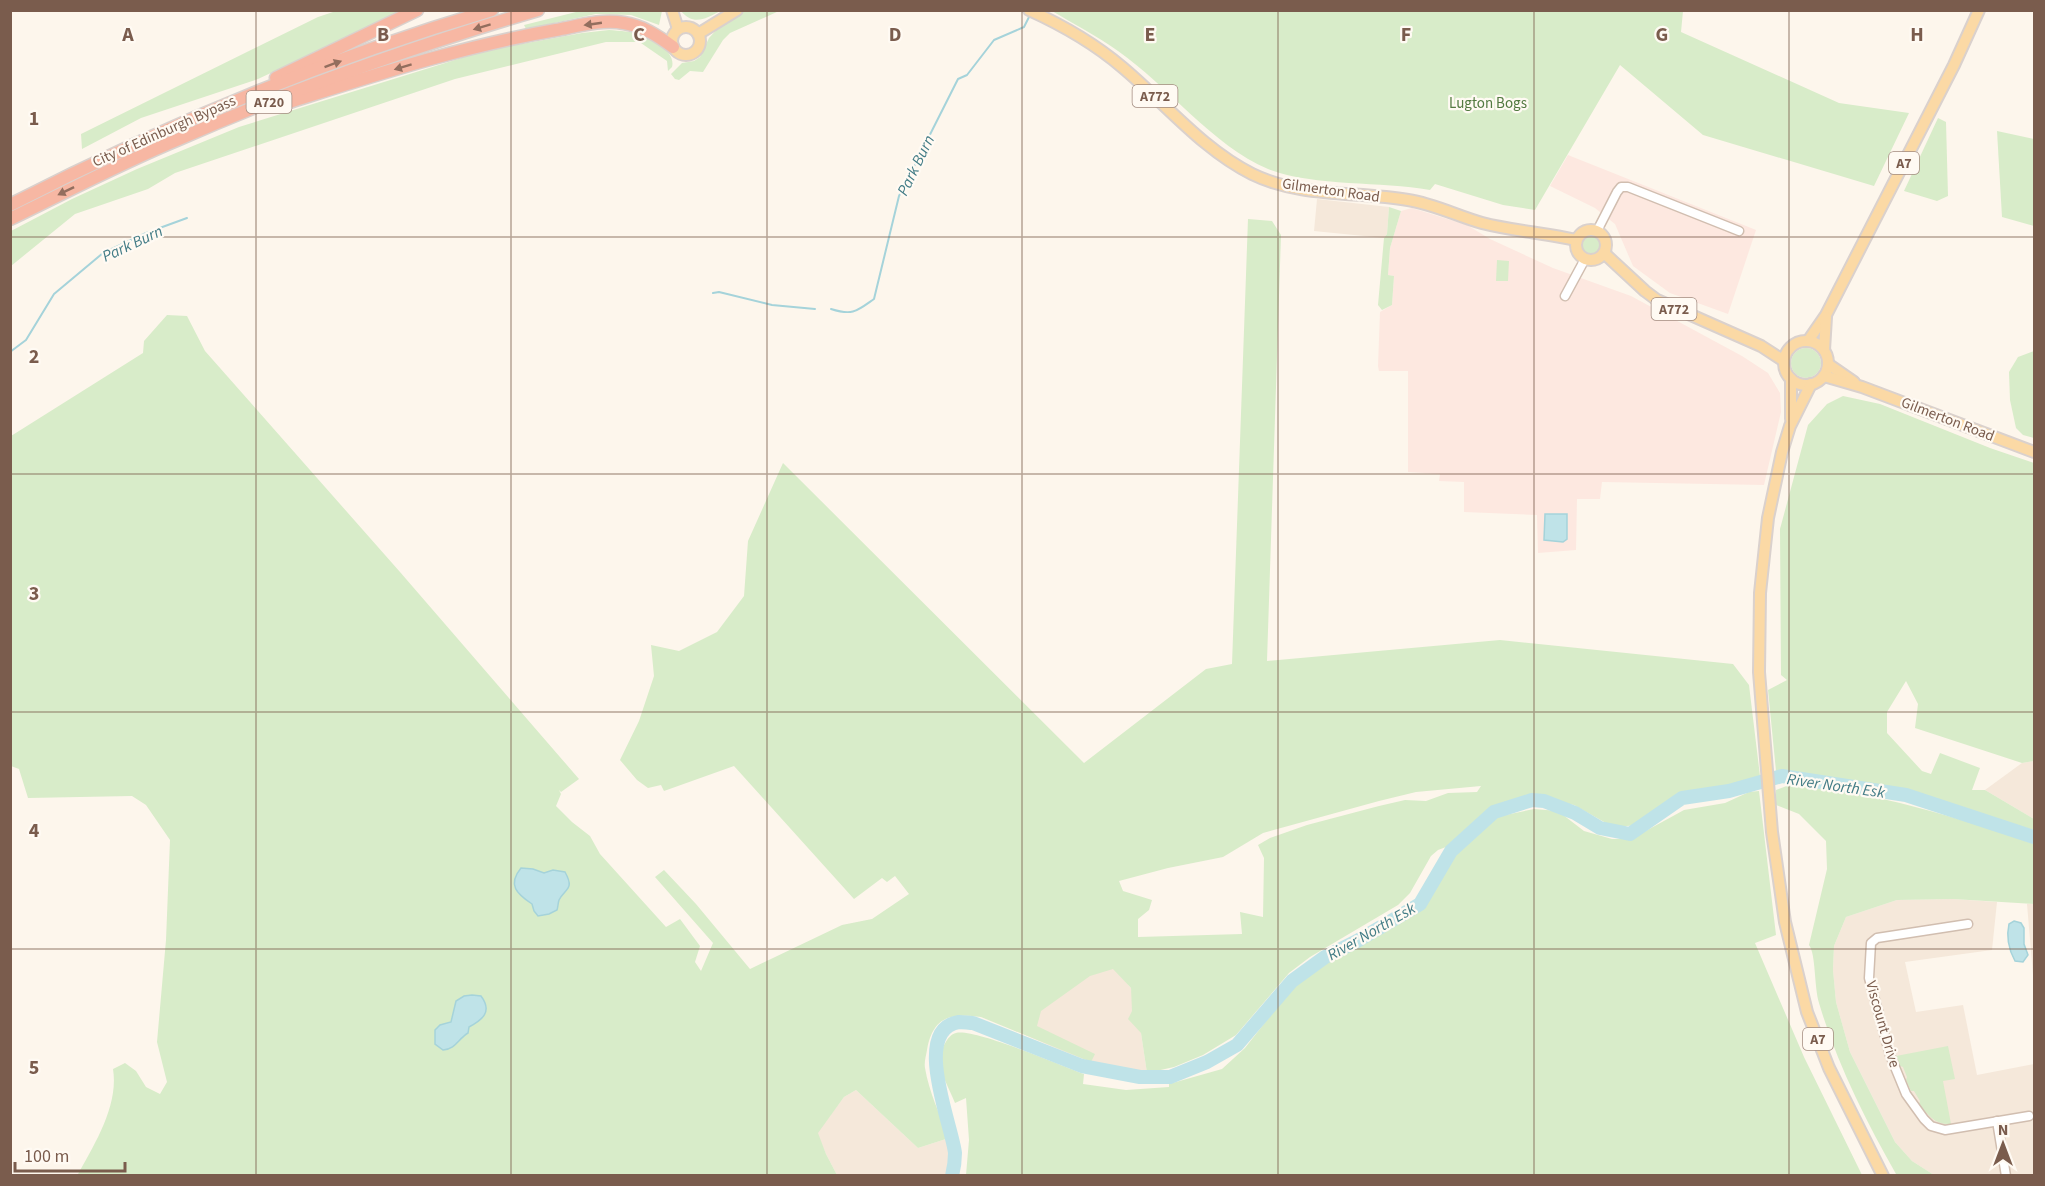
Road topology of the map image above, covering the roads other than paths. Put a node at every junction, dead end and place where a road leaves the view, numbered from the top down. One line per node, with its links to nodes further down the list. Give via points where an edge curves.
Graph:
1 (417, 10): 11 (highway)
2 (492, 10): 11 (highway, City of Edinburgh Bypass / A720, one-way to 2, via 329,65)
3 (538, 10): 12 (highway, City of Edinburgh Bypass / A720, one-way to 12, via 369,64)
4 (672, 10): 8 (main road)
5 (737, 10): 9 (main road)
6 (1979, 10): 21 (main road, A7)
7 (1033, 12): 17 (main road, Gilmerton Road / A772, via 1094,45 1206,143 1235,164 1270,181 1317,191 1409,200 1516,231)
8 (678, 29): 9 (main road, via 687,27); 10 (main road, via 672,39)
9 (698, 34): 10 (main road, via 699,44 694,52 680,54)
10 (673, 47): 12 (highway, one-way to 12, via 639,27 611,22 525,35 415,63)
11 (164, 131): 13 (highway, City of Edinburgh Bypass / A720)
12 (179, 139): 14 (highway, City of Edinburgh Bypass / A720, one-way to 14)
13 (10, 205)
14 (10, 219)
15 (1597, 231): 16 (street, via 1621,187); 17 (main road, via 1582,232); 18 (main road, A772, via 1605,238)
16 (1739, 231)
17 (1576, 240): 19 (main road, via 1578,253)
18 (1604, 253): 19 (main road, via 1598,259); 23 (main road, A772, via 1657,300)
19 (1585, 259): 20 (street)
20 (1565, 296)
21 (1826, 315): 22 (main road, A7); 25 (main road, A7)
22 (1808, 341): 24 (main road); 25 (main road)
23 (1761, 346): 24 (main road, A772); 26 (main road, A772)
24 (1789, 349): 26 (main road)
25 (1824, 350): 27 (main road)
26 (1784, 361): 29 (main road)
27 (1828, 364): 28 (main road); 31 (main road, Gilmerton Road)
28 (1824, 376): 30 (main road); 31 (main road, Gilmerton Road)
29 (1791, 379): 30 (main road); 32 (main road, A7)
30 (1810, 384): 32 (main road, A7)
31 (1862, 387): 33 (main road, Gilmerton Road)
32 (1790, 426): 37 (main road, A7, via 1768,518 1760,593 1759,672 1779,893 1807,1012 1829,1068)
33 (2034, 452)
34 (1968, 924): 36 (street, Viscount Drive, via 1873,940 1869,948 1869,978 1890,1055 1906,1094 1924,1119 1945,1130)
35 (2029, 1116): 36 (street, Viscount Drive)
36 (1997, 1121): 38 (street)
37 (1882, 1176)
38 (2006, 1176)

